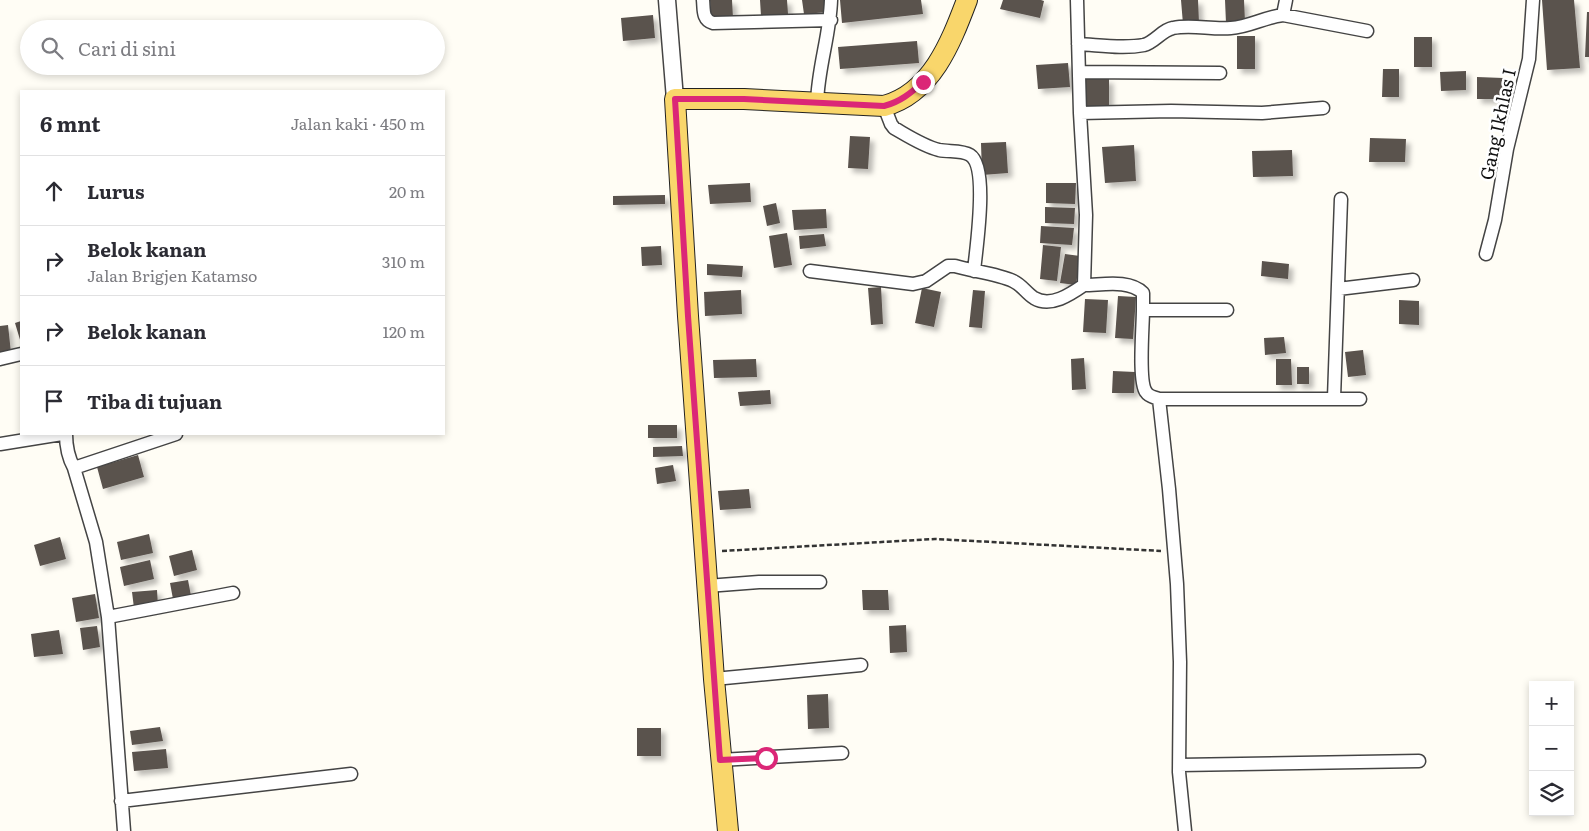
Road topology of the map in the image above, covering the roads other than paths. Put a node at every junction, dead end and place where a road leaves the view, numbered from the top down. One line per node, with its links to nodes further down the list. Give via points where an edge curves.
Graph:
1 (667, 0): 14 (street)
2 (703, 0): 9 (street, via 705,18 712,23)
3 (832, 0): 9 (street)
4 (967, 0): 16 (main road, via 932,73 907,96)
5 (1077, 0): 11 (street)
6 (1286, 0): 8 (street)
7 (1533, 0): 20 (street, Gang Ikhlas I, via 1529,60)
8 (1283, 15): 10 (street); 11 (street, via 1233,28 1170,28 1144,45)
9 (831, 20): 15 (street, via 820,66)
10 (1367, 31)
11 (1078, 44): 12 (street)
12 (1079, 72): 13 (street); 18 (street)
13 (1220, 74)
14 (675, 99): 15 (main road); 39 (main road)
15 (817, 102): 16 (main road)
16 (884, 106): 22 (street, via 894,128 924,144 968,154 975,159 981,186)
17 (1323, 108): 18 (street, via 1262,113)
18 (1080, 113): 24 (street, via 1086,215)
19 (1341, 199): 25 (street)
20 (1486, 254)
21 (810, 271): 22 (street, via 913,284 926,281 948,266)
22 (974, 271): 24 (street, via 1011,280 1040,301 1064,297)
23 (1413, 280): 25 (street)
24 (1084, 285): 26 (street, via 1124,284 1138,288 1143,292)
25 (1338, 289): 30 (street)
26 (1143, 310): 27 (street); 31 (street, via 1143,387 1150,396)
27 (1226, 310)
28 (20, 354): 29 (street)
29 (0, 359)
30 (1334, 398): 31 (street); 32 (street)
31 (1159, 399): 47 (street, via 1175,552 1180,662)
32 (1360, 399)
33 (56, 435): 36 (street)
34 (66, 435): 37 (street, via 66,448)
35 (173, 435): 37 (street)
36 (0, 444)
37 (74, 468): 41 (street, via 96,542)
38 (820, 582): 39 (street)
39 (707, 586): 43 (main road)
40 (233, 593): 41 (street)
41 (108, 617): 49 (street)
42 (861, 665): 43 (street)
43 (714, 679): 45 (main road)
44 (842, 753): 45 (street)
45 (720, 760): 51 (main road)
46 (1419, 762): 47 (street)
47 (1179, 765): 52 (street)
48 (351, 774): 49 (street)
49 (120, 801): 50 (street)
50 (124, 831)
51 (728, 831)
52 (1185, 831)

